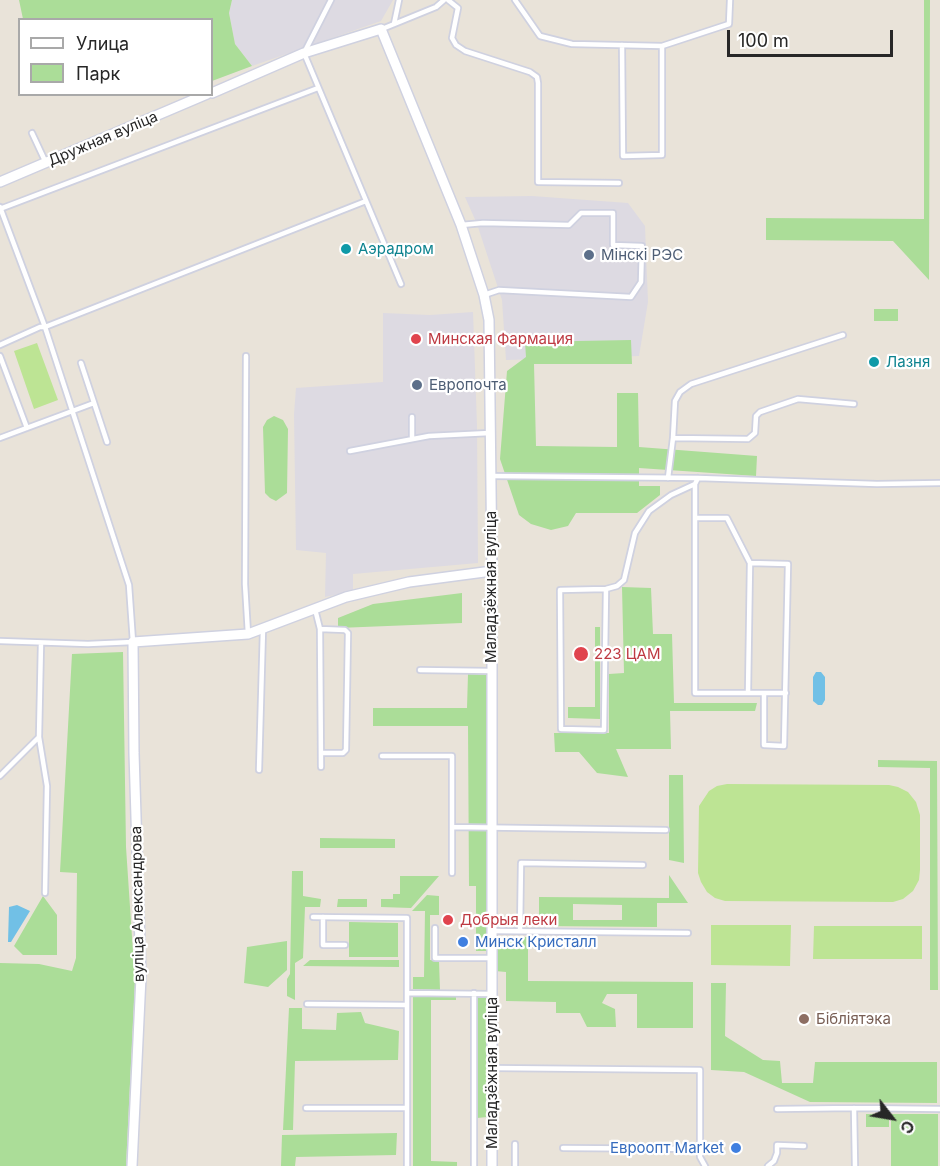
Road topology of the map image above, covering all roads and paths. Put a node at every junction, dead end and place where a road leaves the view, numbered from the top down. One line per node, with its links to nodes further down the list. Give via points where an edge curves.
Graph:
1 (331, 0): 10 (lane)
2 (399, 0): 6 (lane)
3 (446, 0): 6 (lane); 17 (lane, via 458,8 452,38 456,45 537,77 538,182)
4 (515, 0): 8 (lane, via 540,36 572,44)
5 (730, 0): 9 (lane, via 729,24)
6 (394, 24): 7 (lane)
7 (381, 29): 10 (street); 20 (street, Маладзёжная вуліца)
8 (622, 45): 9 (lane); 9 (lane, via 623,156 662,154)
9 (662, 46)
10 (304, 53): 11 (lane); 12 (street)
11 (318, 88): 18 (lane); 19 (lane)
12 (213, 93)
13 (202, 96): 15 (street, Дружная вуліца)
14 (32, 133): 15 (lane)
15 (46, 163): 16 (street, Дружная вуліца)
16 (0, 183)
17 (619, 183)
18 (366, 201): 21 (lane); 23 (lane)
19 (0, 208): 23 (lane)
20 (461, 225): 22 (street, Маладзёжная вуліца); 22 (lane, via 569,225 581,213 613,213 613,245 642,246 641,282 631,297 499,290)
21 (400, 284)
22 (484, 295): 34 (street, Маладзёжная вуліца, via 489,320)
23 (45, 327): 25 (lane); 31 (lane)
24 (843, 335): 37 (lane, via 691,384 675,402)
25 (0, 345)
26 (0, 356): 33 (lane)
27 (246, 356): 52 (lane)
28 (81, 363): 29 (lane)
29 (94, 403): 31 (lane); 38 (lane)
30 (854, 404): 37 (lane, via 798,399 759,412 755,433 748,439)
31 (71, 410): 33 (lane); 54 (lane, via 129,585)
32 (412, 417): 36 (lane)
33 (27, 428): 35 (lane)
34 (490, 433): 36 (lane); 40 (street, Маладзёжная вуліца)
35 (0, 438)
36 (412, 438): 39 (lane)
37 (673, 438): 41 (lane)
38 (107, 442)
39 (350, 451)
40 (490, 476): 41 (lane); 47 (street, Маладзёжная вуліца)
41 (668, 478): 42 (lane)
42 (698, 478): 43 (lane); 44 (lane)
43 (940, 483)
44 (695, 484): 45 (lane); 48 (lane, via 670,495 649,511 635,533 624,580)
45 (695, 518): 46 (lane, via 727,518); 58 (lane, via 695,693)
46 (750, 563): 58 (lane); 60 (lane, via 788,564)
47 (492, 571): 49 (street, via 409,582); 57 (street, Маладзёжная вуліца)
48 (606, 589): 48 (lane, via 560,590 561,729 604,730)
49 (315, 609): 50 (street); 51 (lane)
50 (263, 629): 52 (street); 65 (lane)
51 (320, 629): 62 (lane); 62 (lane, via 348,633 346,750)
52 (248, 634): 54 (street)
53 (0, 641): 55 (lane)
54 (133, 642): 55 (lane); 96 (street, вуліца Александрова, via 141,977)
55 (41, 643): 61 (lane)
56 (420, 670): 57 (lane)
57 (491, 671): 68 (street, Маладзёжная вуліца)
58 (748, 693): 59 (lane)
59 (764, 693): 60 (lane); 60 (lane, via 764,745 784,746)
60 (786, 693)
61 (39, 737): 66 (lane); 72 (lane, via 47,786)
62 (321, 753): 64 (lane)
63 (382, 756): 67 (lane, via 452,756)
64 (321, 767)
65 (260, 770)
66 (0, 776)
67 (452, 827): 68 (lane); 71 (lane)
68 (491, 828): 69 (lane); 76 (street, Маладзёжная вуліца)
69 (666, 830)
70 (643, 865): 77 (lane, via 521,863)
71 (452, 873)
72 (45, 893)
73 (313, 917): 74 (lane)
74 (323, 917): 79 (lane, via 323,945); 81 (lane, via 407,918)
75 (435, 927): 80 (lane, via 435,958)
76 (492, 931): 77 (lane); 80 (street, Маладзёжная вуліца)
77 (520, 931): 78 (lane)
78 (688, 933)
79 (345, 945)
80 (492, 958): 83 (street, Маладзёжная вуліца)
81 (407, 993): 82 (lane); 85 (lane)
82 (474, 993): 83 (lane); 98 (lane)
83 (492, 994): 86 (street, Маладзёжная вуліца)
84 (307, 1004): 85 (lane)
85 (407, 1005): 88 (lane)
86 (492, 1068): 95 (lane, via 700,1070); 99 (street, Маладзёжная вуліца)
87 (306, 1108): 88 (lane)
88 (407, 1108): 97 (lane)
89 (854, 1108): 90 (lane); 91 (lane); 103 (lane)
90 (777, 1109)
91 (940, 1109)
92 (515, 1144): 100 (lane)
93 (804, 1146): 102 (lane, via 777,1145 777,1154)
94 (563, 1148): 95 (lane)
95 (700, 1149): 101 (lane)
96 (132, 1166)
97 (407, 1166)
98 (474, 1166)
99 (492, 1166)
100 (515, 1166)
101 (705, 1166)
102 (768, 1166)
103 (855, 1166)

